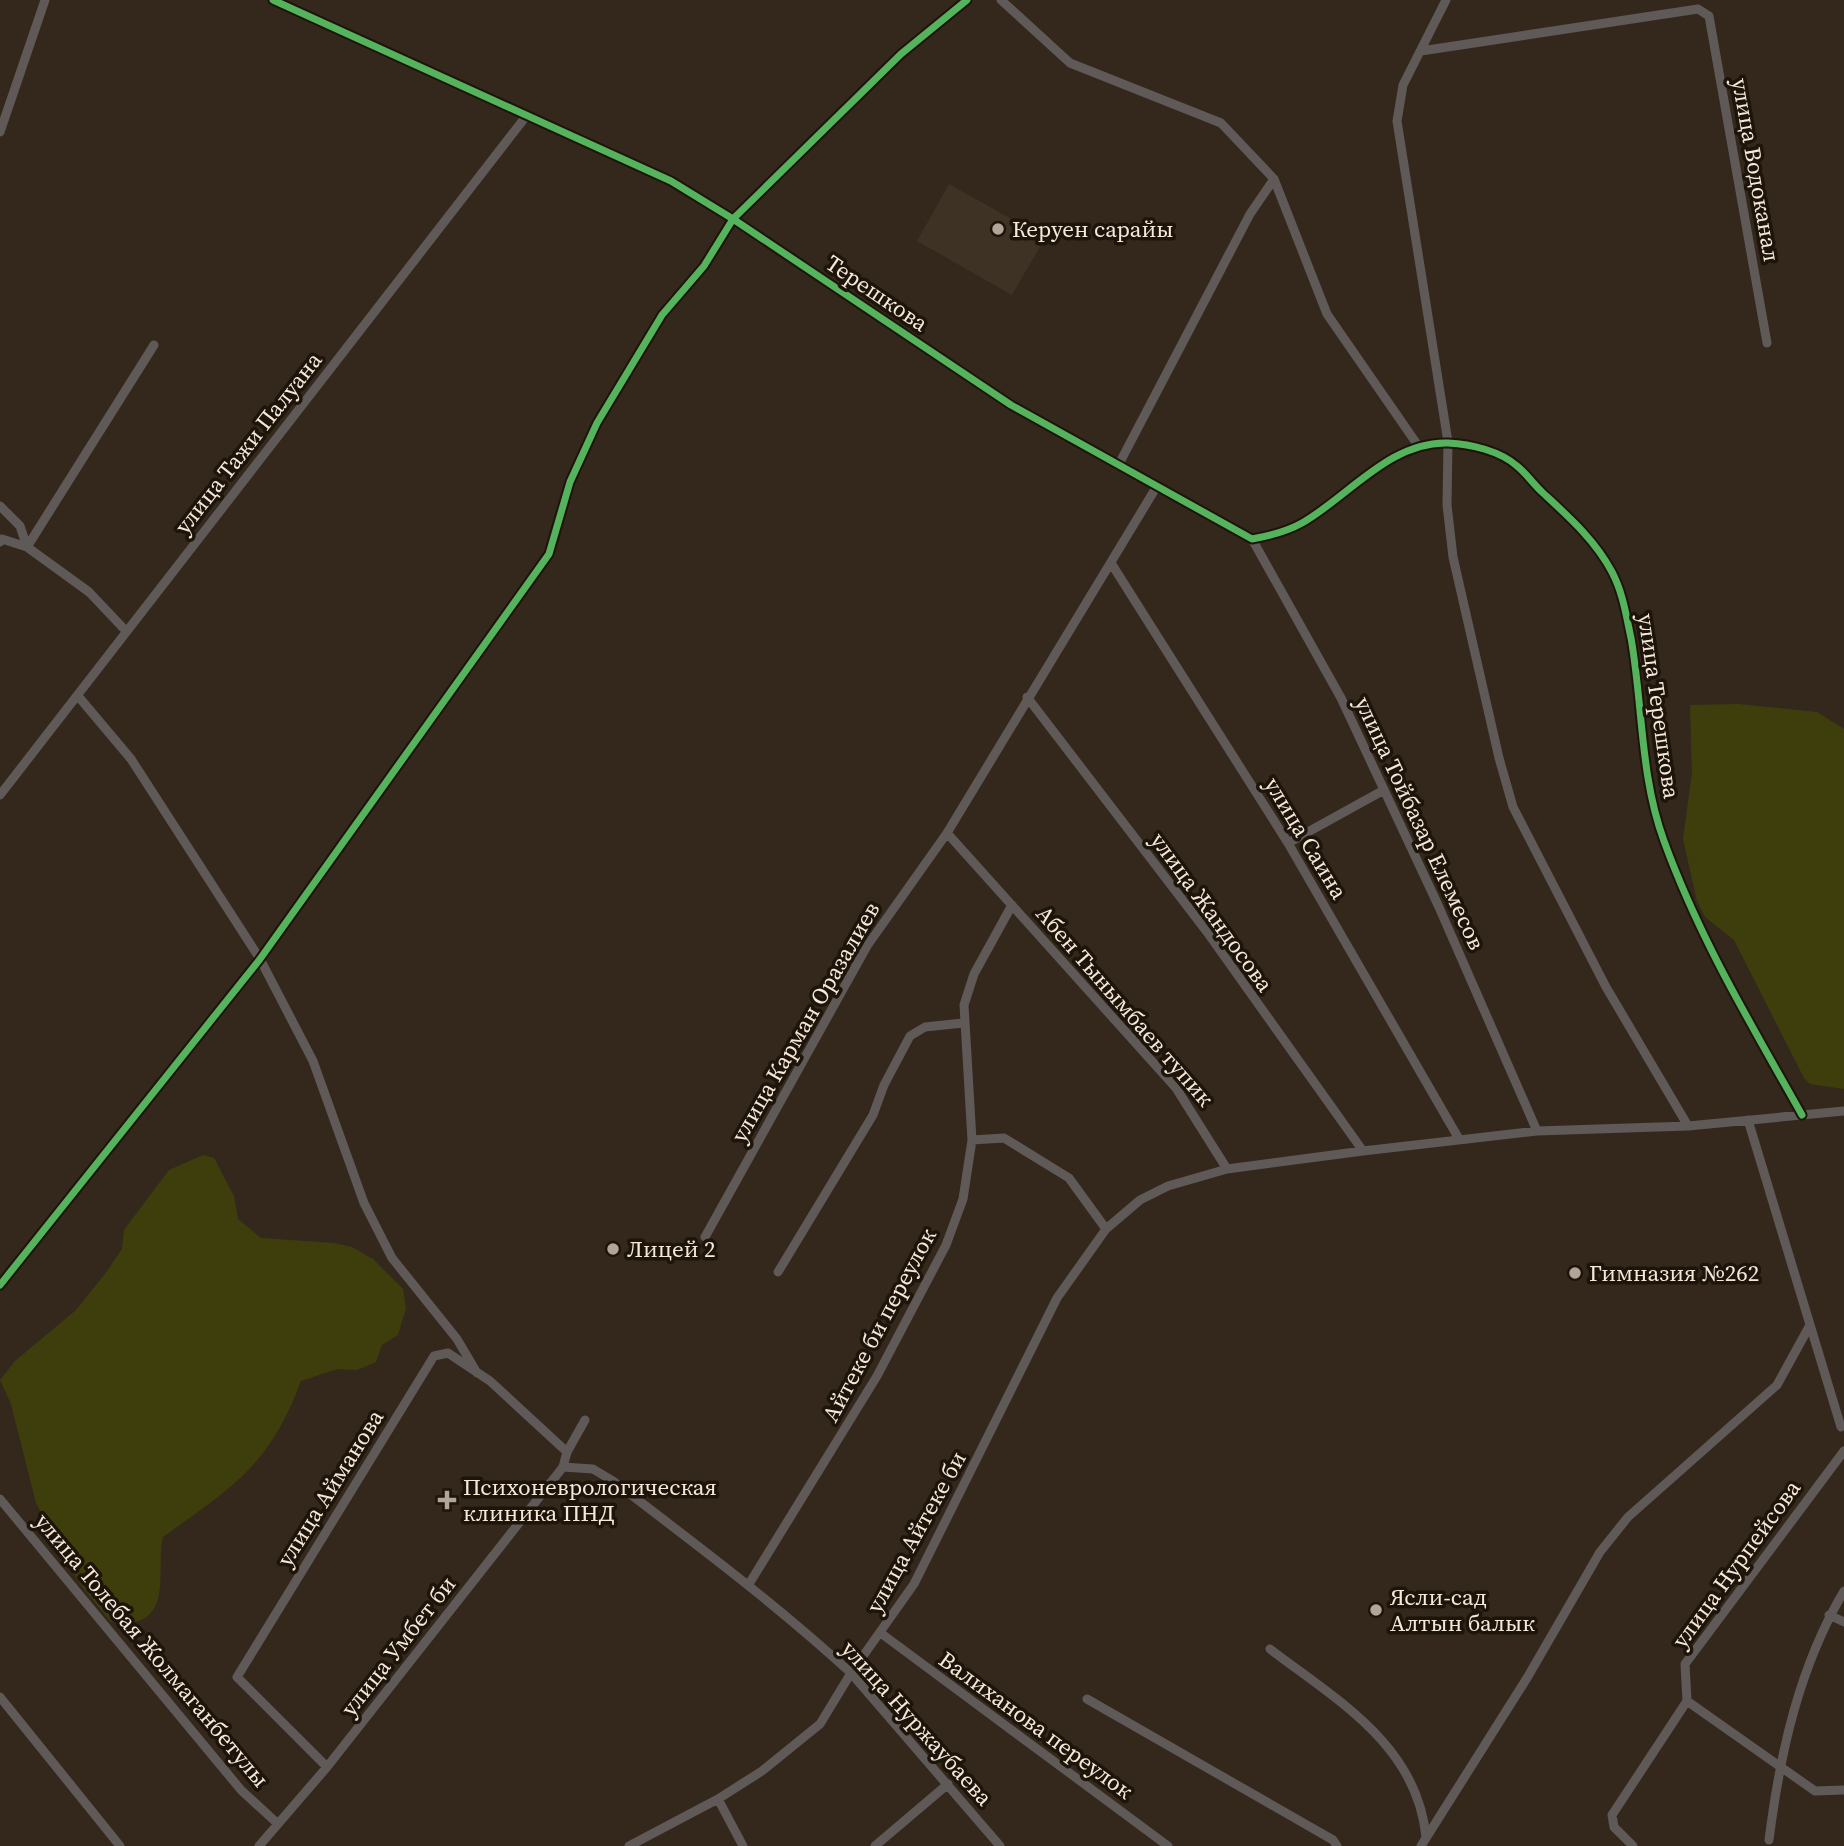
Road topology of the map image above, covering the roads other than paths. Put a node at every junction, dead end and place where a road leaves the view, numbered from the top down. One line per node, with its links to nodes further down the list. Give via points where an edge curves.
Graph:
1 (45, 0): 8 (street)
2 (273, 0): 7 (street, Терешкова)
3 (967, 0): 10 (street, via 901,54)
4 (1001, 0): 9 (street, via 1070,63 1221,123)
5 (1446, 0): 6 (street)
6 (1421, 51): 11 (street, улица Водоканал, via 1698,9 1709,16); 13 (street, via 1403,85 1397,121)
7 (527, 115): 10 (street, Терешкова, via 671,181); 22 (street, улица Тажи Палуана)
8 (0, 132)
9 (1274, 179): 14 (street, via 1327,314); 15 (street, via 1250,214)
10 (733, 219): 15 (street, Терешкова, via 1011,405); 30 (street, via 704,266 662,315 597,423 570,482 549,554)
11 (1766, 343)
12 (154, 345): 20 (street)
13 (1448, 443): 14 (street); 33 (street, улица Терешкова, via 1497,453 1516,464 1581,527 1611,571 1623,598 1638,677 1649,792 1664,840 1706,946); 35 (street, via 1447,505 1453,557 1513,807 1606,987)
14 (1419, 447): 18 (street, via 1394,457 1302,523)
15 (1119, 464): 16 (street, Терешкова)
16 (1157, 486): 18 (street, Терешкова); 21 (street, улица Карман Оразалиев)
17 (0, 506): 20 (street, via 20,526)
18 (1252, 539): 25 (street, улица Тойбазар Елемесов, via 1342,698)
19 (1, 540): 20 (street)
20 (27, 547): 22 (street, via 89,592)
21 (1111, 563): 24 (street, улица Карман Оразалиев); 28 (street, улица Саина)
22 (126, 631): 23 (street, улица Тажи Палуана)
23 (78, 696): 26 (street, улица Тажи Палуана); 30 (street, via 131,759)
24 (1027, 697): 27 (street, улица Карман Оразалиев); 39 (street, улица Жандосова, via 1208,933)
25 (1384, 790): 28 (street); 36 (street, улица Тойбазар Елемесов)
26 (0, 795)
27 (947, 833): 29 (street, Абен Тынымбаев тупик); 42 (street, улица Карман Оразалиев, via 867,946)
28 (1288, 843): 37 (street, улица Саина)
29 (1012, 905): 31 (street, Айтеке би переулок, via 968,988); 40 (street, Абен Тынымбаев тупик, via 1176,1087)
30 (260, 959): 44 (street); 46 (street, via 313,1061 364,1203 392,1258 457,1339)
31 (963, 1023): 38 (street, Айтеке би переулок); 43 (street, via 925,1027 910,1036 873,1115)
32 (1844, 1111): 33 (street, улица Айтеке би)
33 (1802, 1115): 34 (street, улица Айтеке би)
34 (1748, 1121): 35 (street, улица Айтеке би); 45 (street)
35 (1688, 1126): 36 (street, улица Айтеке би)
36 (1537, 1131): 37 (street, улица Айтеке би)
37 (1459, 1139): 39 (street, улица Айтеке би)
38 (972, 1140): 41 (street, via 1004,1138 1069,1178); 54 (street, Айтеке би переулок, via 963,1199 925,1289)
39 (1363, 1151): 40 (street, улица Айтеке би)
40 (1227, 1169): 41 (street, улица Айтеке би, via 1168,1186 1140,1200)
41 (1106, 1229): 58 (street, улица Айтеке би, via 1057,1298 914,1584)
42 (705, 1237)
43 (778, 1272)
44 (0, 1285)
45 (1810, 1325): 48 (street); 71 (street, via 1777,1385 1628,1517 1600,1552)
46 (477, 1373): 51 (street, улица Айманова); 64 (street, улица Айманова, via 448,1353 434,1356 237,1676)
47 (585, 1420): 51 (street)
48 (1843, 1427): 49 (street)
49 (1844, 1439)
50 (1844, 1451): 63 (street, улица Нурпейсова, via 1685,1664)
51 (567, 1452): 52 (street)
52 (563, 1467): 54 (street, улица Нуржаубаева, via 593,1469 613,1481); 64 (street, улица Умбет би)
53 (0, 1499): 69 (street, улица Толебая Жолмаганбетулы, via 241,1790)
54 (749, 1584): 60 (street, улица Нуржаубаева)
55 (1844, 1591): 56 (street)
56 (1829, 1615): 57 (street); 65 (street, via 1804,1674)
57 (1844, 1622)
58 (881, 1634): 60 (street, улица Айтеке би); 78 (street, Валиханова переулок)
59 (1270, 1649): 71 (street, via 1372,1728 1394,1752 1423,1808)
60 (851, 1673): 66 (street, улица Нуржаубаева); 68 (street, улица Айтеке би, via 820,1724 762,1771)
61 (0, 1697): 72 (street)
62 (1087, 1699): 79 (street)
63 (1686, 1701): 65 (street); 80 (street, via 1612,1815 1614,1827)
64 (327, 1767): 69 (street, улица Умбет би)
65 (1778, 1768): 67 (street, via 1815,1791); 70 (street)
66 (948, 1784): 76 (street); 77 (street, улица Нуржаубаева)
67 (1844, 1790)
68 (718, 1799): 74 (street, улица Айтеке би); 75 (street)
69 (278, 1824): 73 (street, улица Умбет би)
70 (1769, 1840)
71 (1423, 1842)
72 (120, 1846)
73 (259, 1846)
74 (629, 1846)
75 (743, 1846)
76 (875, 1846)
77 (1000, 1846)
78 (1168, 1846)
79 (1337, 1846)
80 (1633, 1846)

